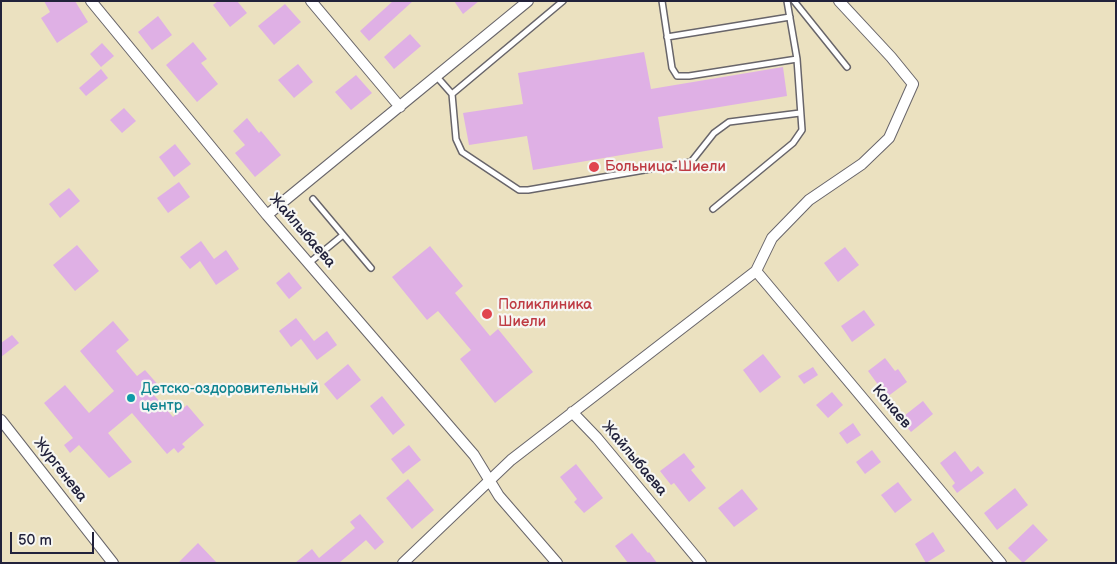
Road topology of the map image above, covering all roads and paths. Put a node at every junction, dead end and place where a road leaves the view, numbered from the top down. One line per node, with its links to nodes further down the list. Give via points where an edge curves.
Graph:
1 (91, 1): 19 (street, Жайлыбаева)
2 (311, 1): 15 (street)
3 (528, 1): 13 (street)
4 (563, 1): 14 (lane)
5 (662, 1): 10 (lane)
6 (787, 1): 9 (lane)
7 (794, 1): 12 (lane)
8 (838, 1): 23 (street, via 913,84 889,138 862,164 809,200 772,238)
9 (790, 17): 10 (lane); 11 (lane)
10 (667, 37): 11 (lane, via 672,68 677,76)
11 (797, 58): 16 (lane)
12 (847, 67)
13 (437, 77): 14 (lane); 15 (street)
14 (452, 94): 16 (lane, via 456,138 462,152 519,190 691,162 714,133 729,122)
15 (400, 106): 19 (street)
16 (800, 113): 18 (lane, via 802,130 793,143)
17 (313, 199): 20 (lane)
18 (713, 210)
19 (267, 215): 21 (street, Жайлыбаева)
20 (343, 235): 21 (lane); 22 (lane)
21 (309, 263): 26 (street, Жайлыбаева, via 474,455)
22 (371, 268)
23 (756, 271): 24 (street); 31 (street, Конаев)
24 (572, 412): 26 (street); 30 (street, Жайлыбаева)
25 (1, 420): 27 (street, Жургенева)
26 (489, 480): 28 (street); 29 (street, Жайлыбаева)
27 (113, 563)
28 (403, 563)
29 (557, 563)
30 (701, 563)
31 (1001, 563)

